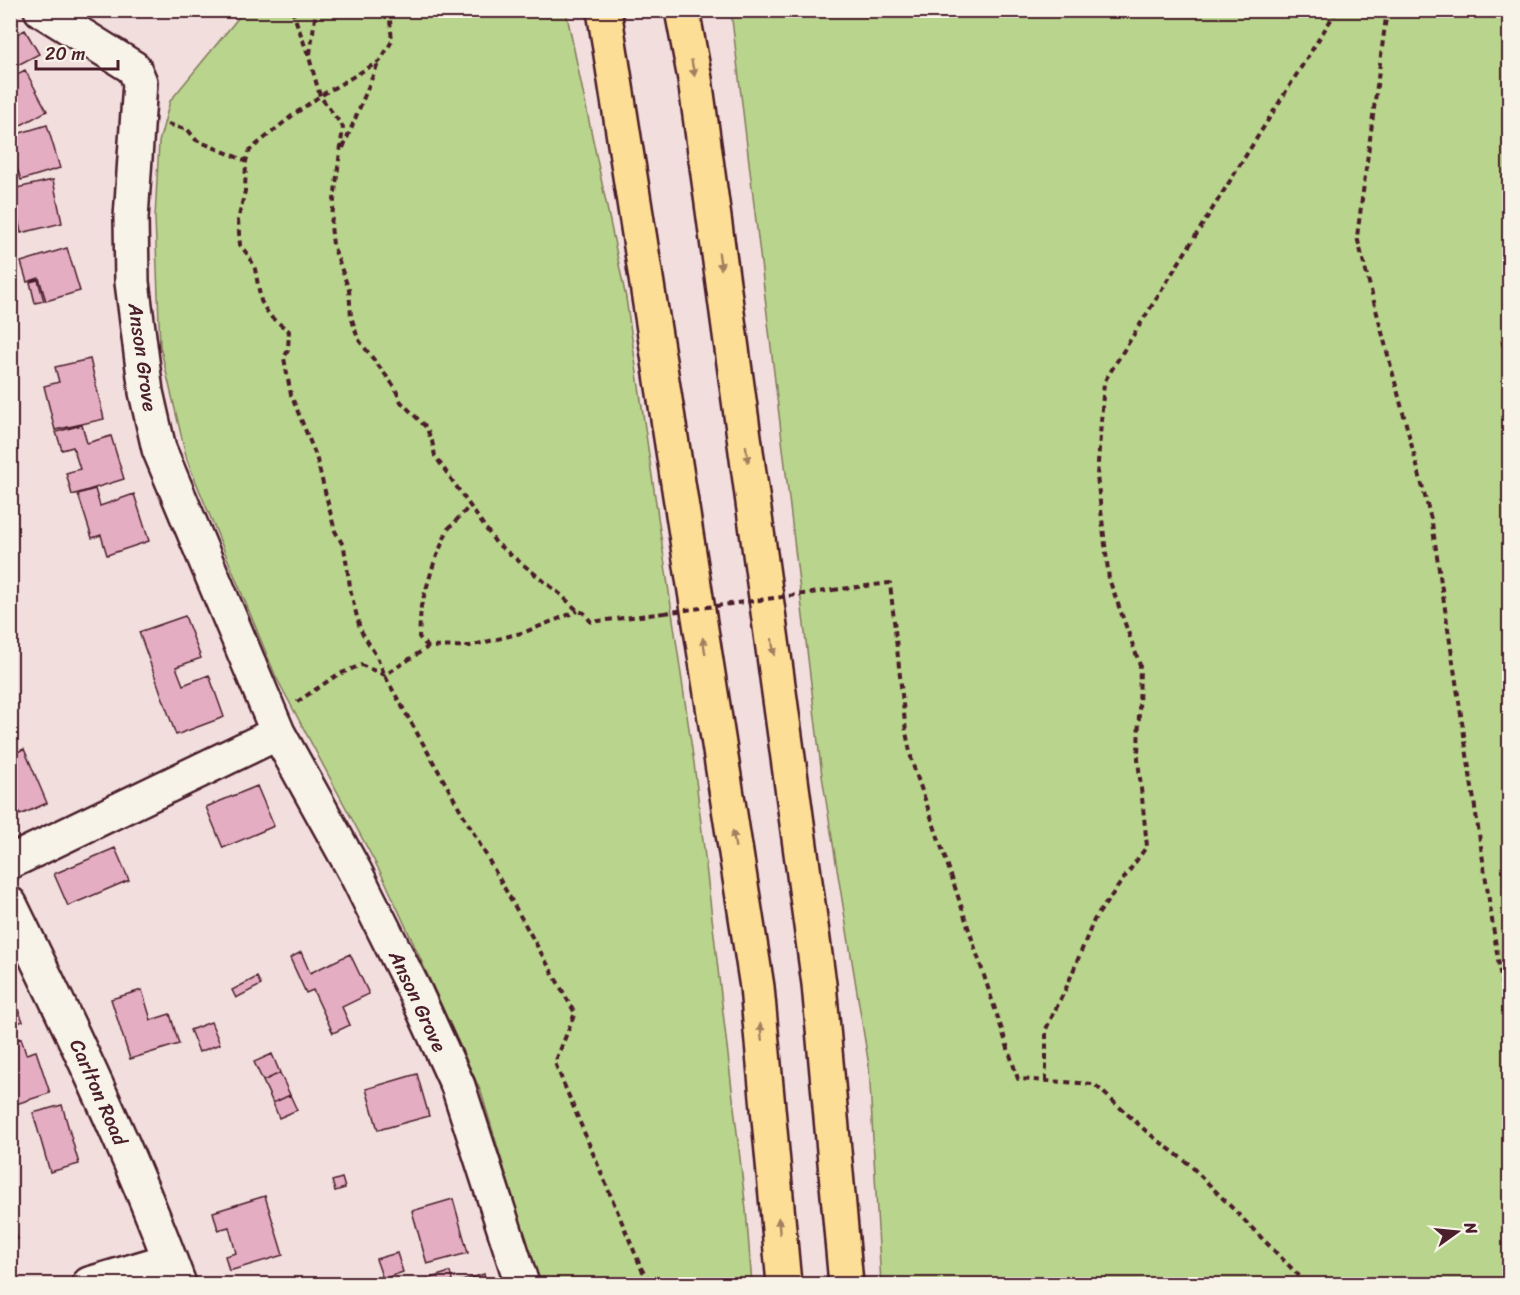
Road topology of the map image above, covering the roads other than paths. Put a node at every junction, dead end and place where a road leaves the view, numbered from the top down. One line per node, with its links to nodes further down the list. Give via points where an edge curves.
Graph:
1 (41, 10): 4 (street, Anson Grove, via 134,68 140,82 130,218 132,282 147,397 159,449)
2 (604, 10): 10 (highway, one-way to 2, via 757,987)
3 (682, 10): 11 (highway, one-way to 11, via 697,91 819,984)
4 (275, 726): 5 (street); 9 (street, Anson Grove, via 417,994 453,1076)
5 (10, 862)
6 (10, 904): 7 (street, Carlton Road, via 109,1113)
7 (174, 1272): 8 (street)
8 (89, 1284)
9 (522, 1284)
10 (784, 1284)
11 (846, 1284)

